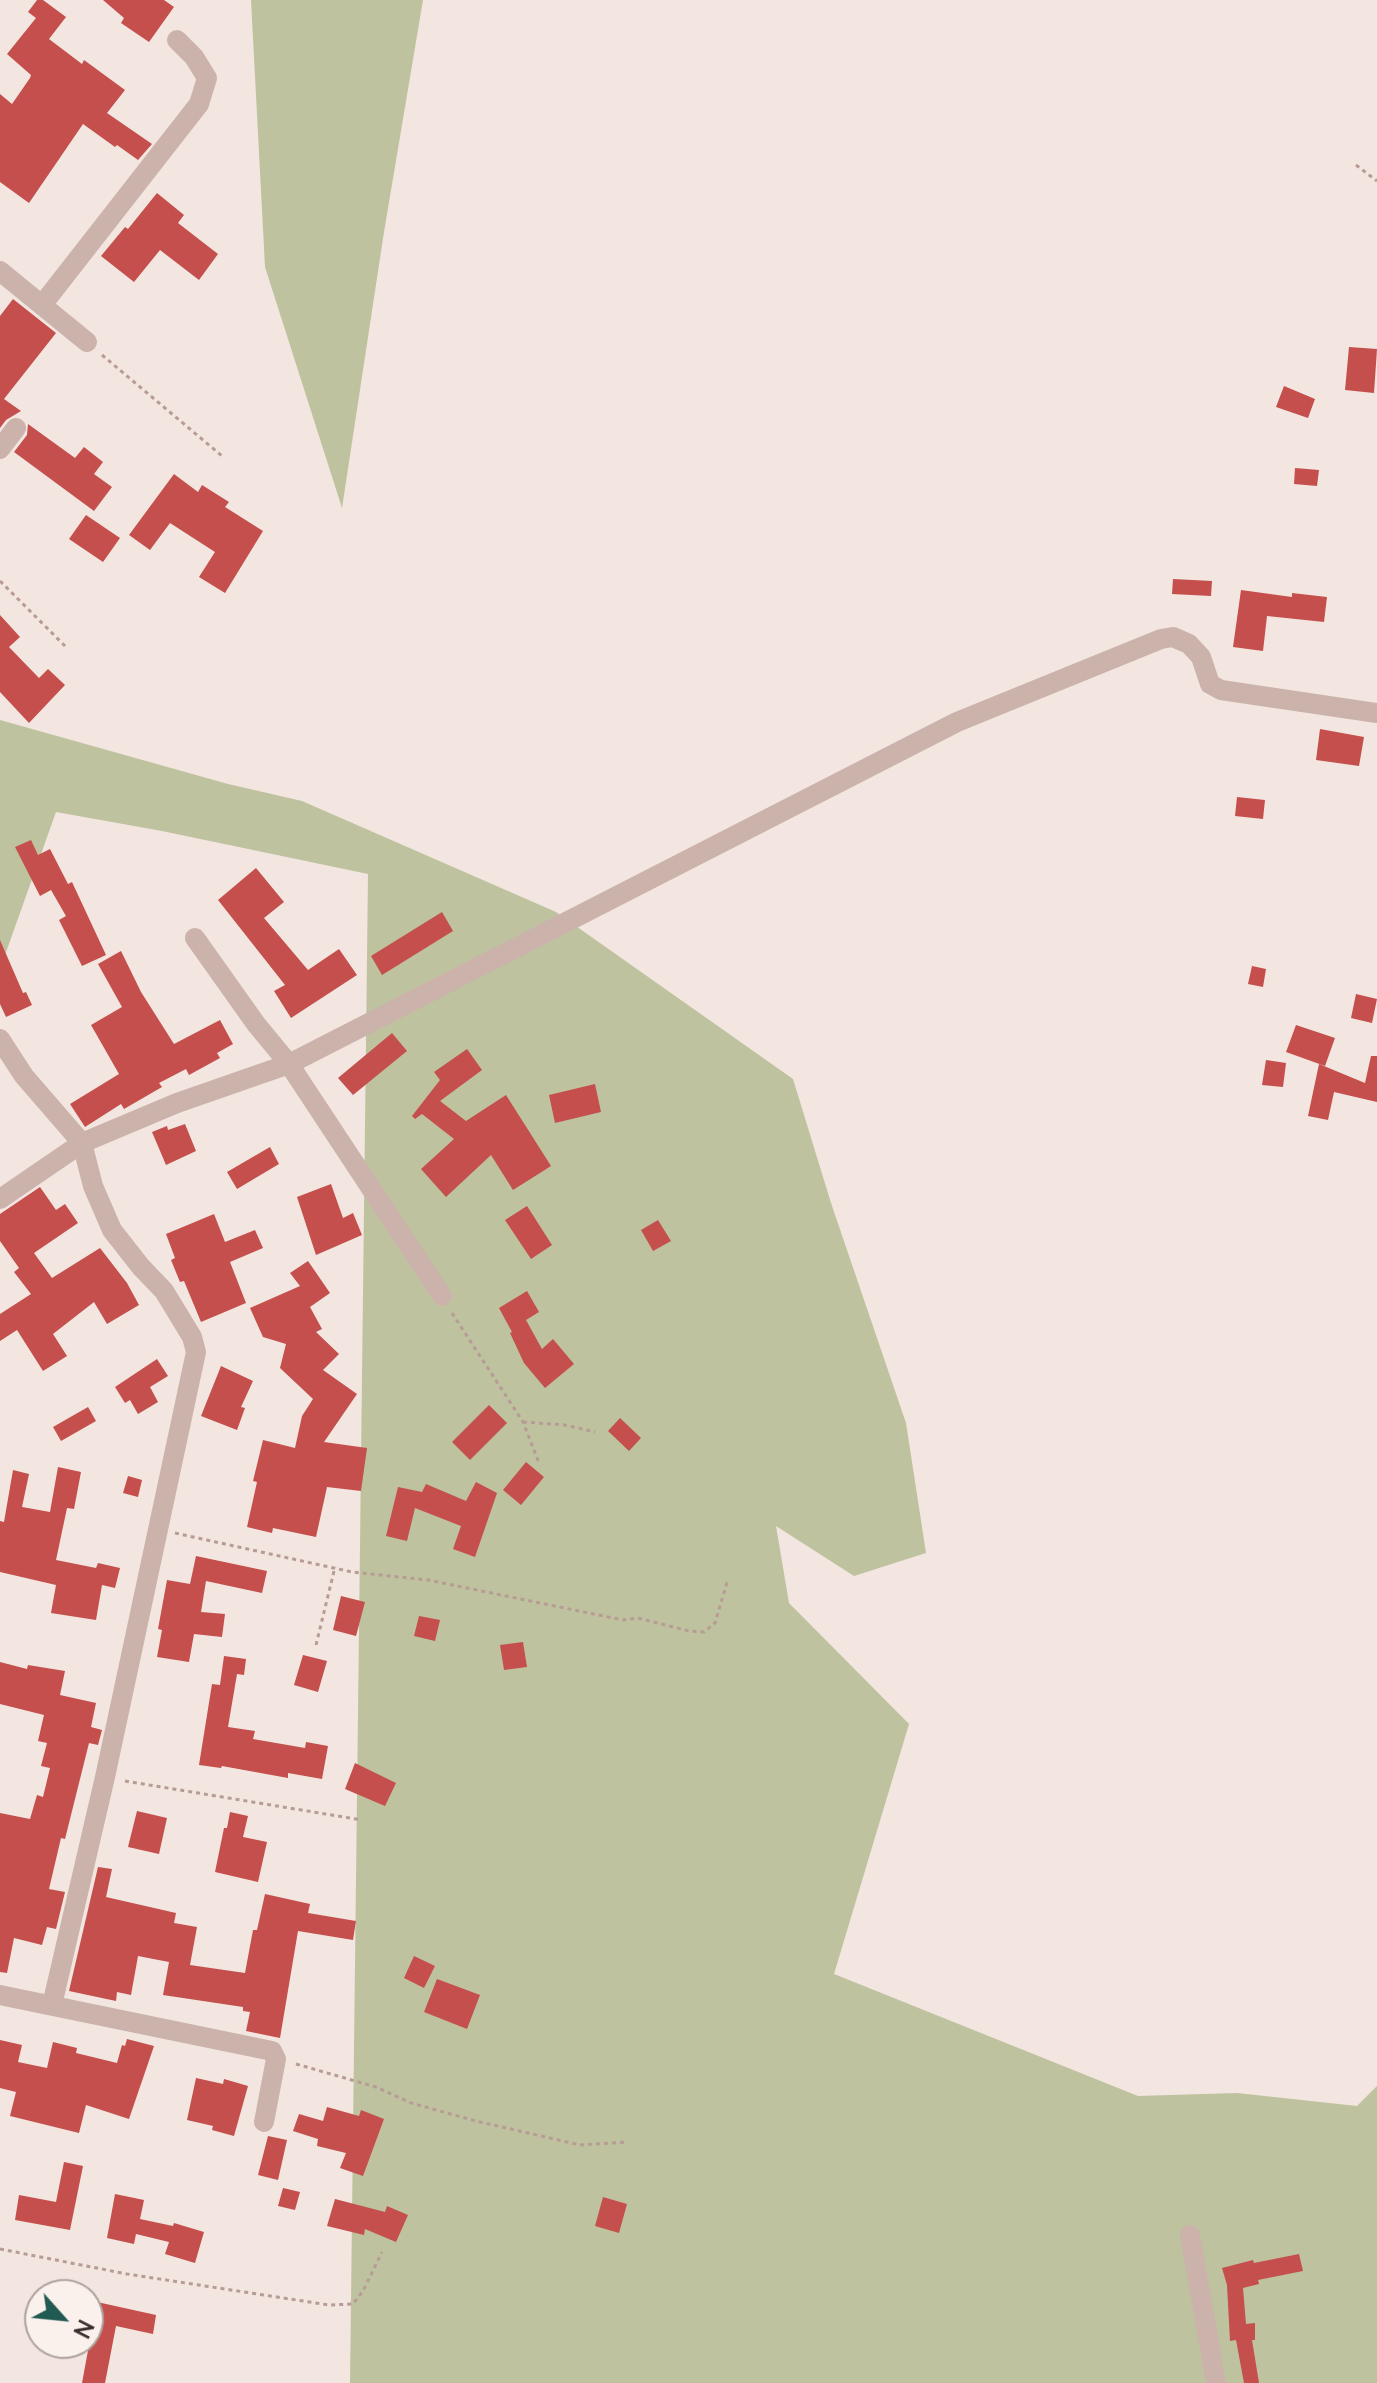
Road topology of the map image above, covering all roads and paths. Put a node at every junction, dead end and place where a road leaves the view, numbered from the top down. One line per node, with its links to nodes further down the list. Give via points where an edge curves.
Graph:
1 (177, 40): 5 (street, via 207,78 199,104)
2 (1356, 165): 3 (path)
3 (1377, 181)
4 (0, 271): 5 (street)
5 (42, 305): 6 (street)
6 (87, 342): 9 (path)
7 (16, 428): 8 (street)
8 (0, 449)
9 (222, 456)
10 (0, 581): 11 (path)
11 (67, 648)
12 (1377, 713): 15 (street, via 1221,690 1210,684 1201,657 1189,644 1173,637 1161,639 957,722)
13 (195, 938): 15 (street)
14 (0, 1039): 16 (street, via 24,1076)
15 (289, 1064): 16 (street); 18 (street)
16 (82, 1143): 17 (street); 22 (street, via 112,1230 164,1291 196,1352)
17 (0, 1199)
18 (442, 1296): 19 (path)
19 (523, 1422): 20 (path); 21 (path)
20 (595, 1432)
21 (539, 1463)
22 (159, 1529): 23 (path); 26 (street)
23 (335, 1567): 24 (path, via 704,1632 715,1623); 25 (path)
24 (728, 1579)
25 (316, 1645)
26 (105, 1777): 27 (path); 29 (street)
27 (362, 1820)
28 (0, 1995): 29 (street)
29 (52, 2005): 30 (street, via 261,2047)
30 (276, 2059): 31 (street); 32 (path, via 476,2121 580,2145)
31 (264, 2122)
32 (627, 2142)
33 (1190, 2235): 36 (street)
34 (0, 2249): 35 (path, via 329,2305 353,2304)
35 (382, 2252)
36 (1216, 2383)

